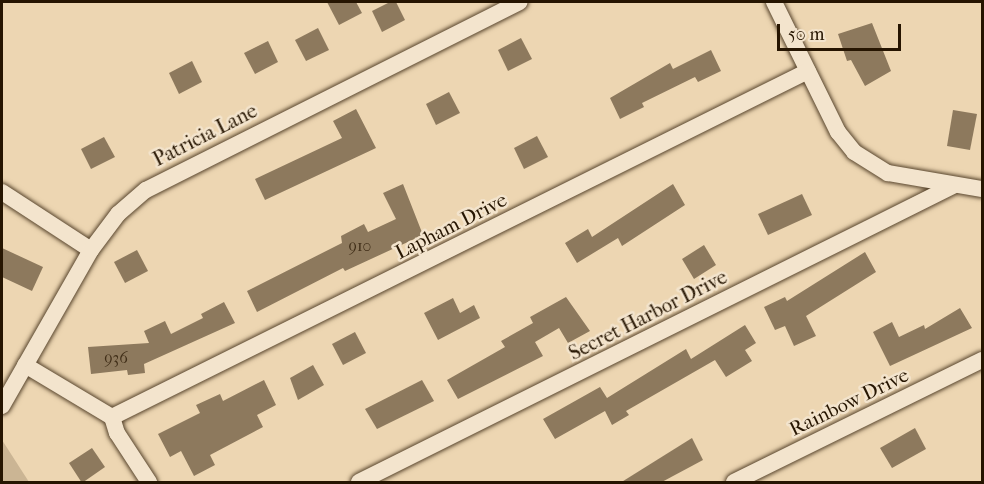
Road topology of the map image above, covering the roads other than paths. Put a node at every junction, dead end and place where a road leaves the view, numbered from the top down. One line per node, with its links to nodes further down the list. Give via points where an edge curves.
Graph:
1 (519, 2): 7 (street, Patricia Lane, via 146,190 118,214)
2 (774, 2): 3 (street)
3 (808, 71): 4 (street, via 838,132 854,152 888,172); 11 (street, Lapham Drive)
4 (955, 186): 5 (street); 13 (street, Secret Harbor Drive)
5 (982, 189)
6 (2, 192): 7 (street)
7 (91, 250): 9 (street, Patricia Lane)
8 (982, 360): 14 (street, Rainbow Drive)
9 (25, 365): 10 (street, Patricia Lane); 11 (street)
10 (2, 406)
11 (112, 417): 12 (street, via 117,433)
12 (149, 483)
13 (360, 483)
14 (734, 483)

